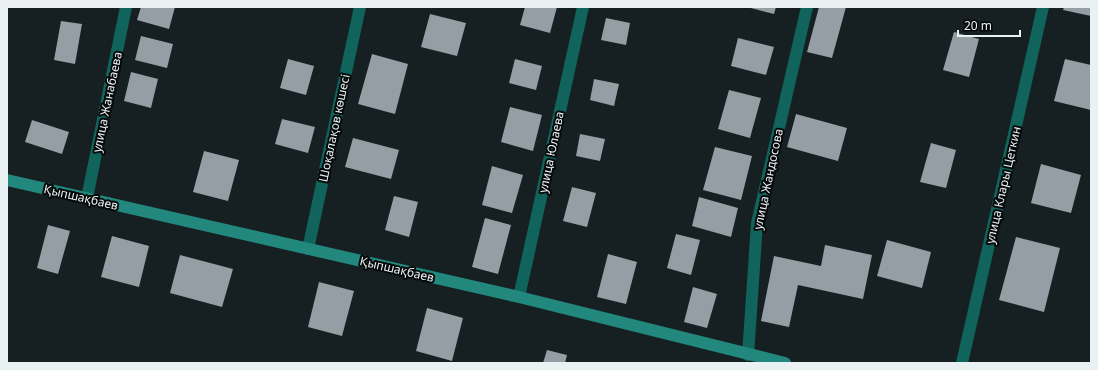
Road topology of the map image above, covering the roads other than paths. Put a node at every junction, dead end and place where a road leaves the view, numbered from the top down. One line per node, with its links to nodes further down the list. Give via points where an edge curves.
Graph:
1 (126, 7): 7 (street, улица Жанабаева)
2 (360, 7): 8 (street, Шоқалақов көшесі)
3 (583, 7): 9 (street, улица Юлаева)
4 (807, 7): 10 (street, улица Жандосова, via 757,223)
5 (1043, 7): 12 (street, улица Клары Цеткин)
6 (7, 180): 7 (street, Қыпшақбаев)
7 (87, 198): 8 (street, Қыпшақбаев)
8 (308, 249): 9 (street, Қыпшақбаев)
9 (519, 297): 10 (street, Қыпшақбаев)
10 (748, 354): 11 (street, Қыпшақбаев)
11 (785, 363)
12 (962, 363)

